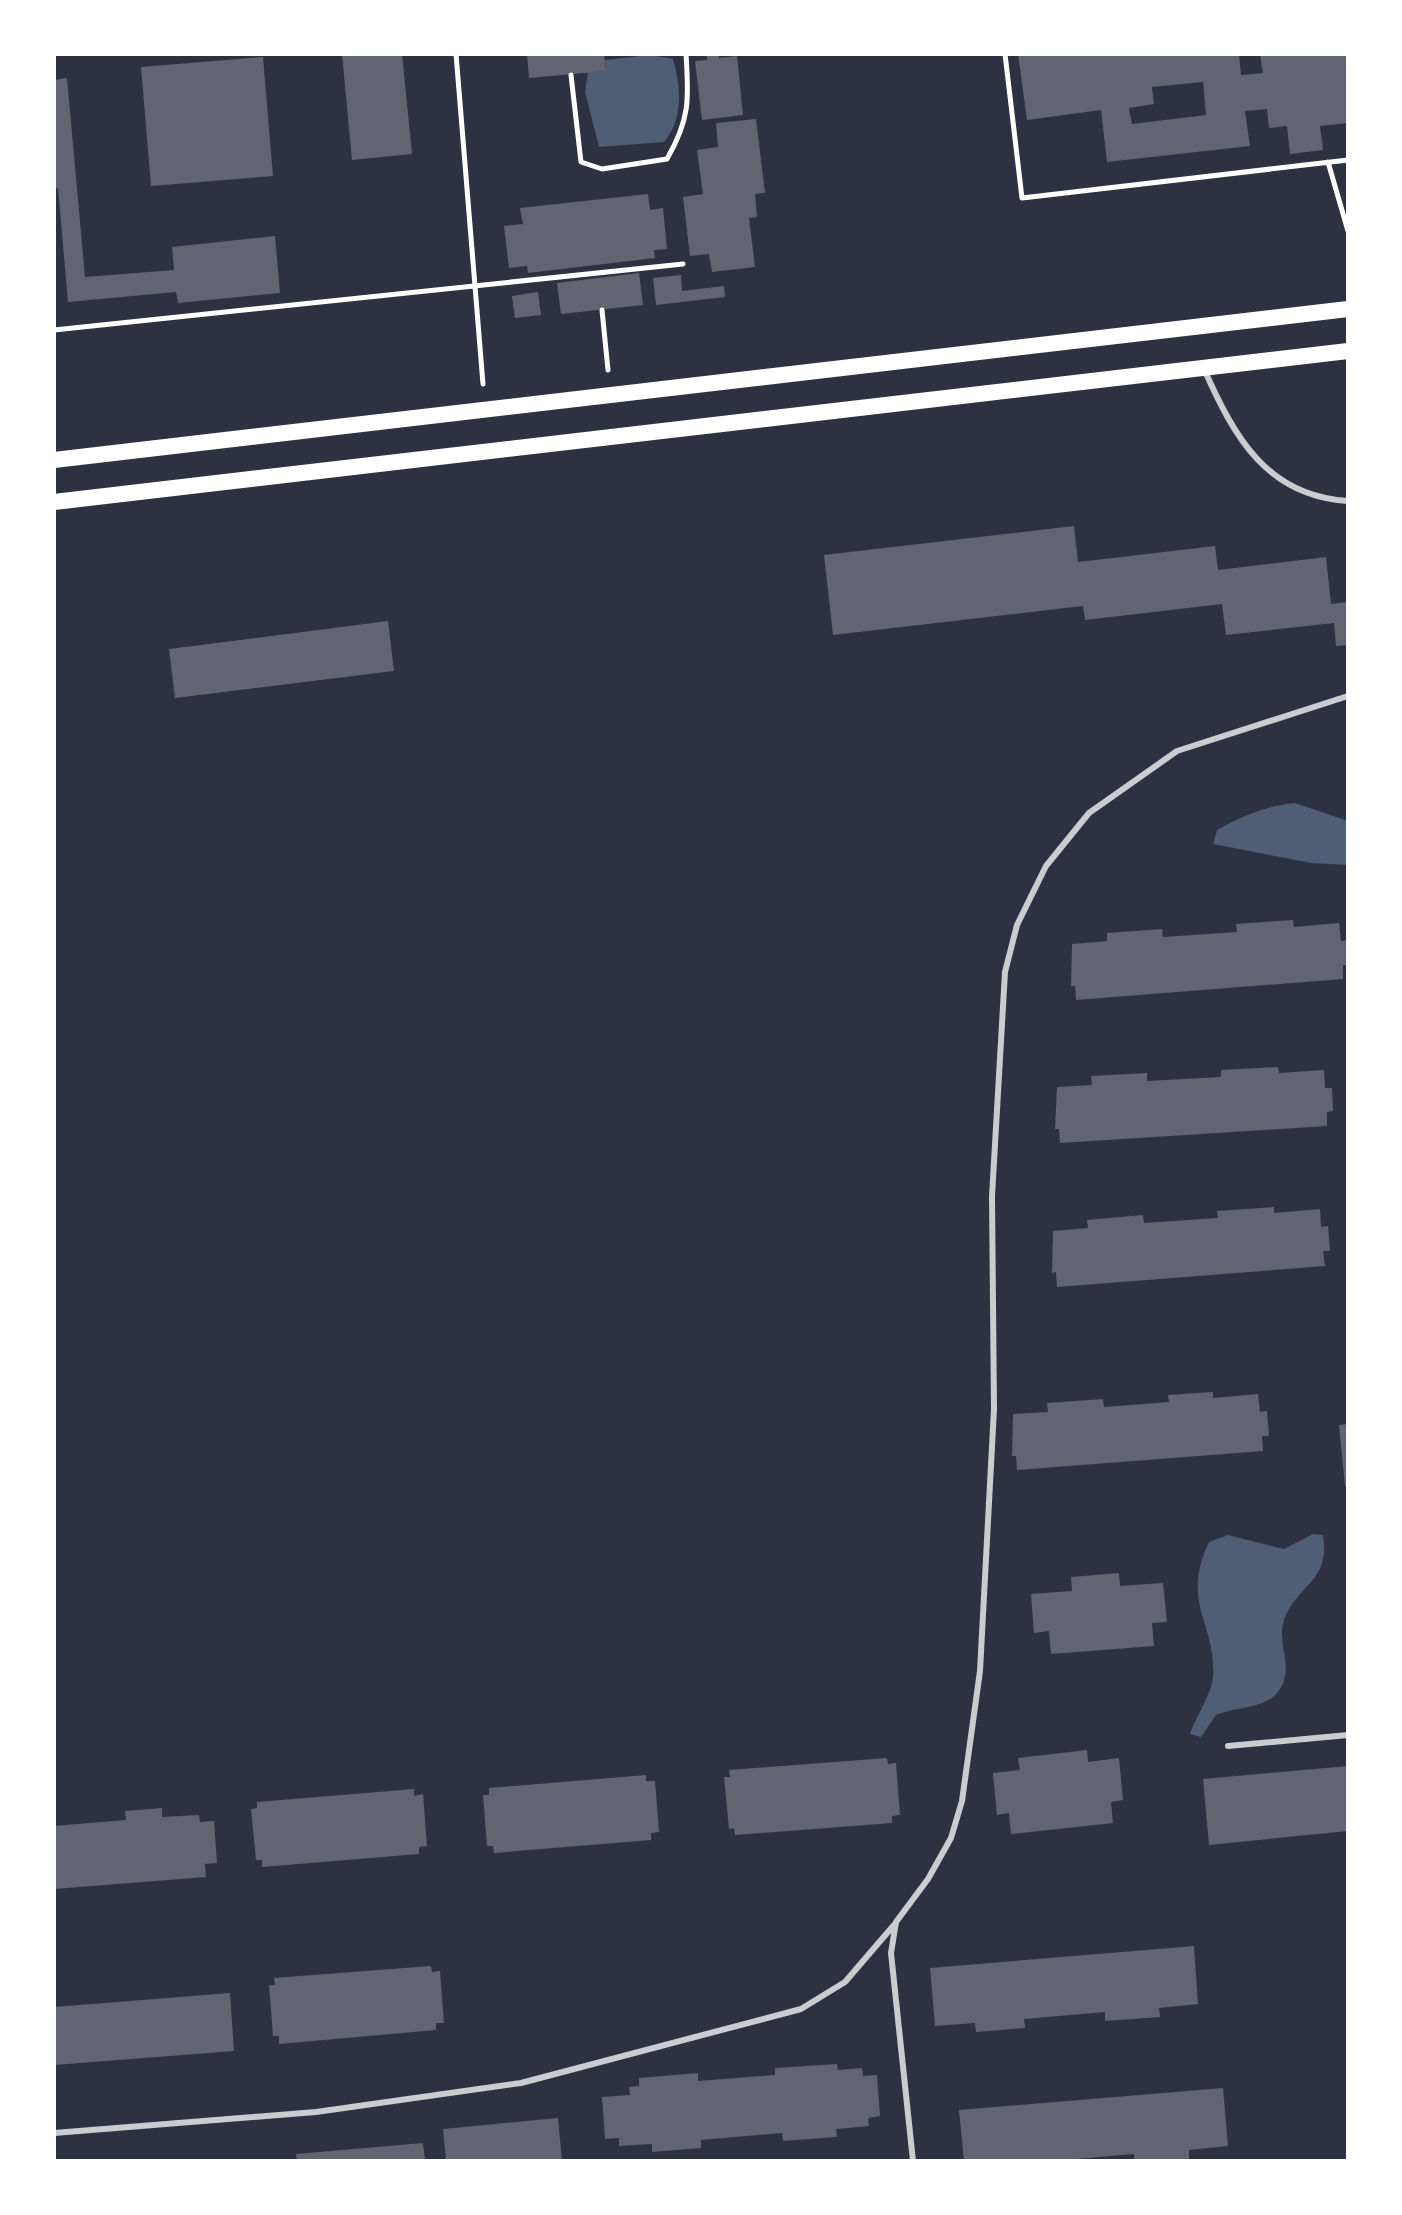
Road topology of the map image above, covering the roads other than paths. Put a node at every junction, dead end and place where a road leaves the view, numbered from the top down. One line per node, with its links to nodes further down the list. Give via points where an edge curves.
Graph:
1 (1348, 309): 4 (main road)
2 (1348, 351): 3 (main road)
3 (1203, 367): 5 (lane, via 1230,428 1261,465 1303,492); 6 (main road)
4 (54, 460)
5 (1348, 501)
6 (54, 502)
7 (1348, 696): 10 (lane, via 1177,751 1089,813 1046,866 1017,925 1005,972 992,1196 994,1409 980,1671 962,1801 951,1838)
8 (1348, 1735): 9 (lane)
9 (1228, 1746)
10 (896, 1922): 11 (lane, via 845,1982 801,2009 537,2079 316,2112); 12 (lane, via 891,1953)
11 (54, 2133)
12 (913, 2161)

